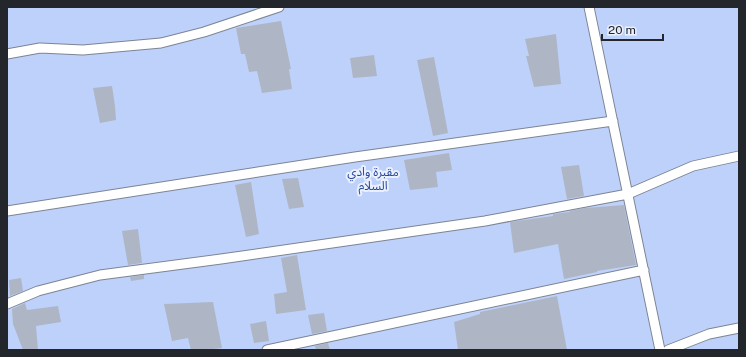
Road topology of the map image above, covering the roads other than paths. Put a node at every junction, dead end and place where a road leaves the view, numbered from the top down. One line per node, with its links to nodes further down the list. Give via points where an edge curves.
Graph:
1 (279, 7): 3 (lane, via 204,32 161,43 83,50 40,48)
2 (589, 7): 4 (lane)
3 (7, 54)
4 (613, 121): 6 (lane); 7 (lane, via 355,157)
5 (739, 156): 6 (lane, via 693,166)
6 (628, 194): 8 (lane); 9 (lane, via 485,221 100,275 38,291)
7 (7, 211)
8 (644, 270): 11 (lane); 12 (lane)
9 (7, 304)
10 (739, 328): 13 (lane, via 709,334)
11 (267, 350)
12 (660, 350)
13 (668, 350)

